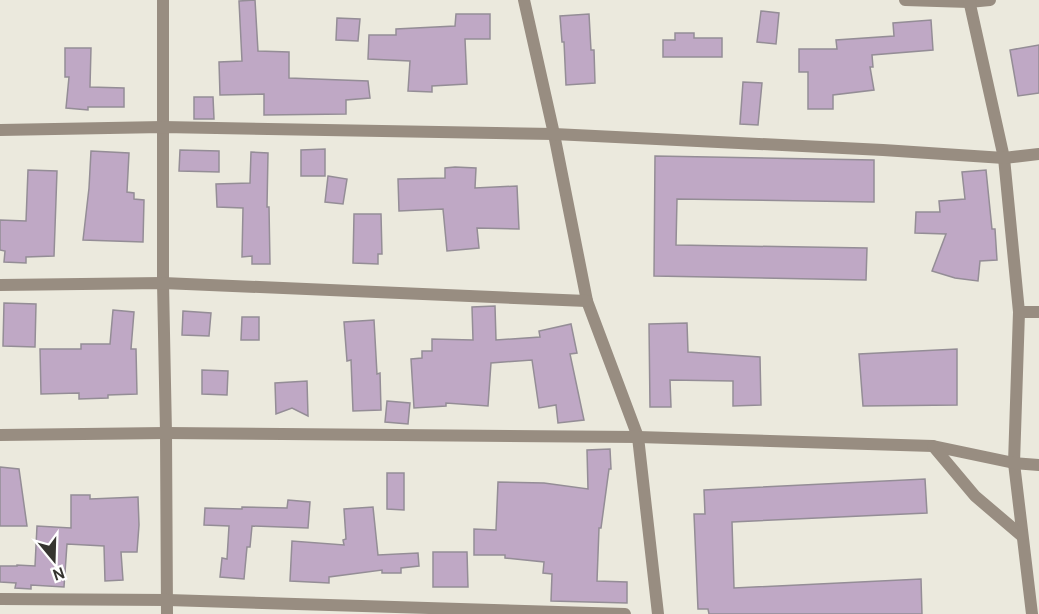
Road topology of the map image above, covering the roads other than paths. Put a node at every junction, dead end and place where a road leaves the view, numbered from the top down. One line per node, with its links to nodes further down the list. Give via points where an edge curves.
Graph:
1 (164, 0): 6 (street)
2 (524, 0): 8 (street)
3 (905, 0): 5 (street)
4 (990, 0): 5 (street)
5 (969, 1): 10 (street)
6 (163, 127): 7 (street); 8 (street); 11 (street)
7 (0, 130)
8 (554, 134): 10 (street); 13 (street)
9 (1039, 154): 10 (street)
10 (1004, 158): 14 (street)
11 (163, 283): 12 (street); 13 (street); 16 (street)
12 (0, 285)
13 (587, 301): 18 (street)
14 (1019, 312): 15 (street); 20 (street)
15 (1039, 312)
16 (166, 433): 17 (street); 18 (street); 24 (street)
17 (0, 435)
18 (638, 436): 19 (street); 27 (street)
19 (933, 446): 20 (street); 22 (street, via 975,496)
20 (1014, 463): 21 (street); 22 (street)
21 (1039, 465)
22 (1022, 536): 28 (street)
23 (0, 599): 24 (street)
24 (168, 600): 25 (street); 26 (street)
25 (167, 614)
26 (625, 614)
27 (658, 614)
28 (1032, 614)

